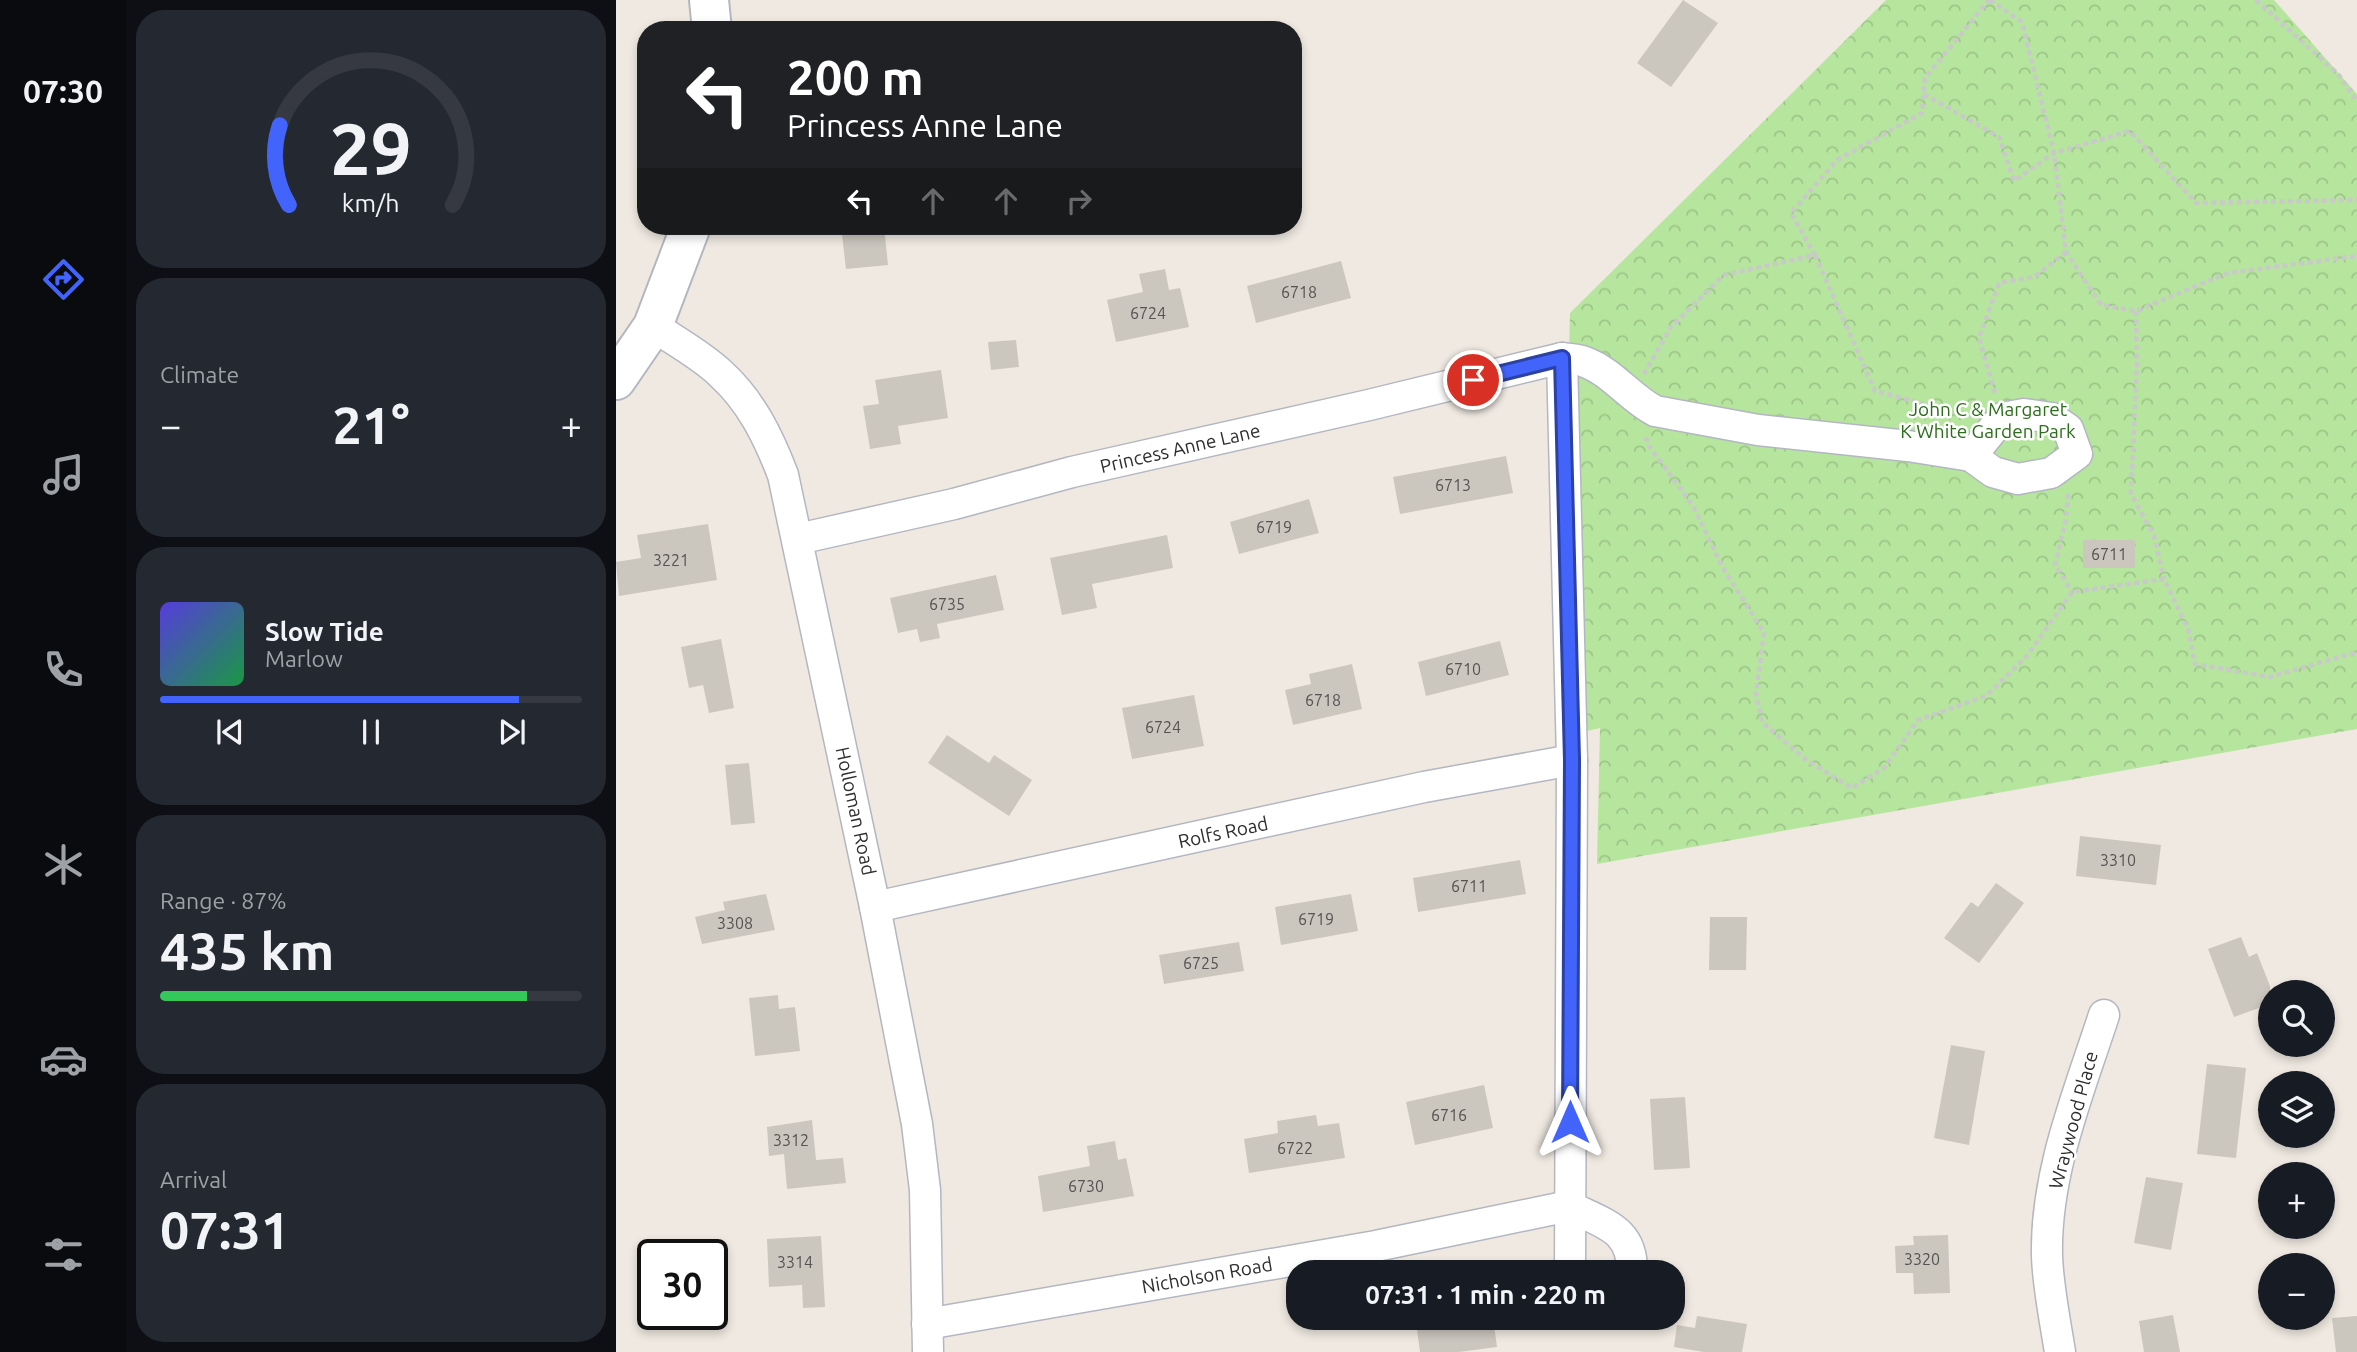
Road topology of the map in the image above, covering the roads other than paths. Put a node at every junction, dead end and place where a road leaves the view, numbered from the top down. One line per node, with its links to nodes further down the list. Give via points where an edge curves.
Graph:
1 (709, 0): 2 (main road)
2 (711, 21)
3 (688, 235): 4 (main road)
4 (653, 326): 6 (main road); 8 (street, Holloman Road, via 719,372 749,406 783,475)
5 (1562, 358): 7 (street, via 1584,361 1604,372 1655,411 1758,430); 8 (street, Princess Anne Lane); 9 (street)
6 (616, 380)
7 (1970, 456): 7 (street, via 2003,418 2024,414 2052,418 2068,429 2077,454 2051,472 2018,479 1993,472)
8 (797, 539): 10 (street, Holloman Road)
9 (1572, 760): 10 (street, Rolfs Road, via 1424,787); 12 (street)
10 (875, 907): 15 (street, Holloman Road, via 917,1124 925,1190)
11 (2104, 1015): 16 (street, Wraywood Place, via 2069,1119 2048,1221 2047,1257)
12 (1569, 1206): 13 (street); 14 (street, via 1621,1233); 15 (street, Nicholson Road)
13 (1570, 1260)
14 (1632, 1260)
15 (927, 1338)
16 (2060, 1352)

